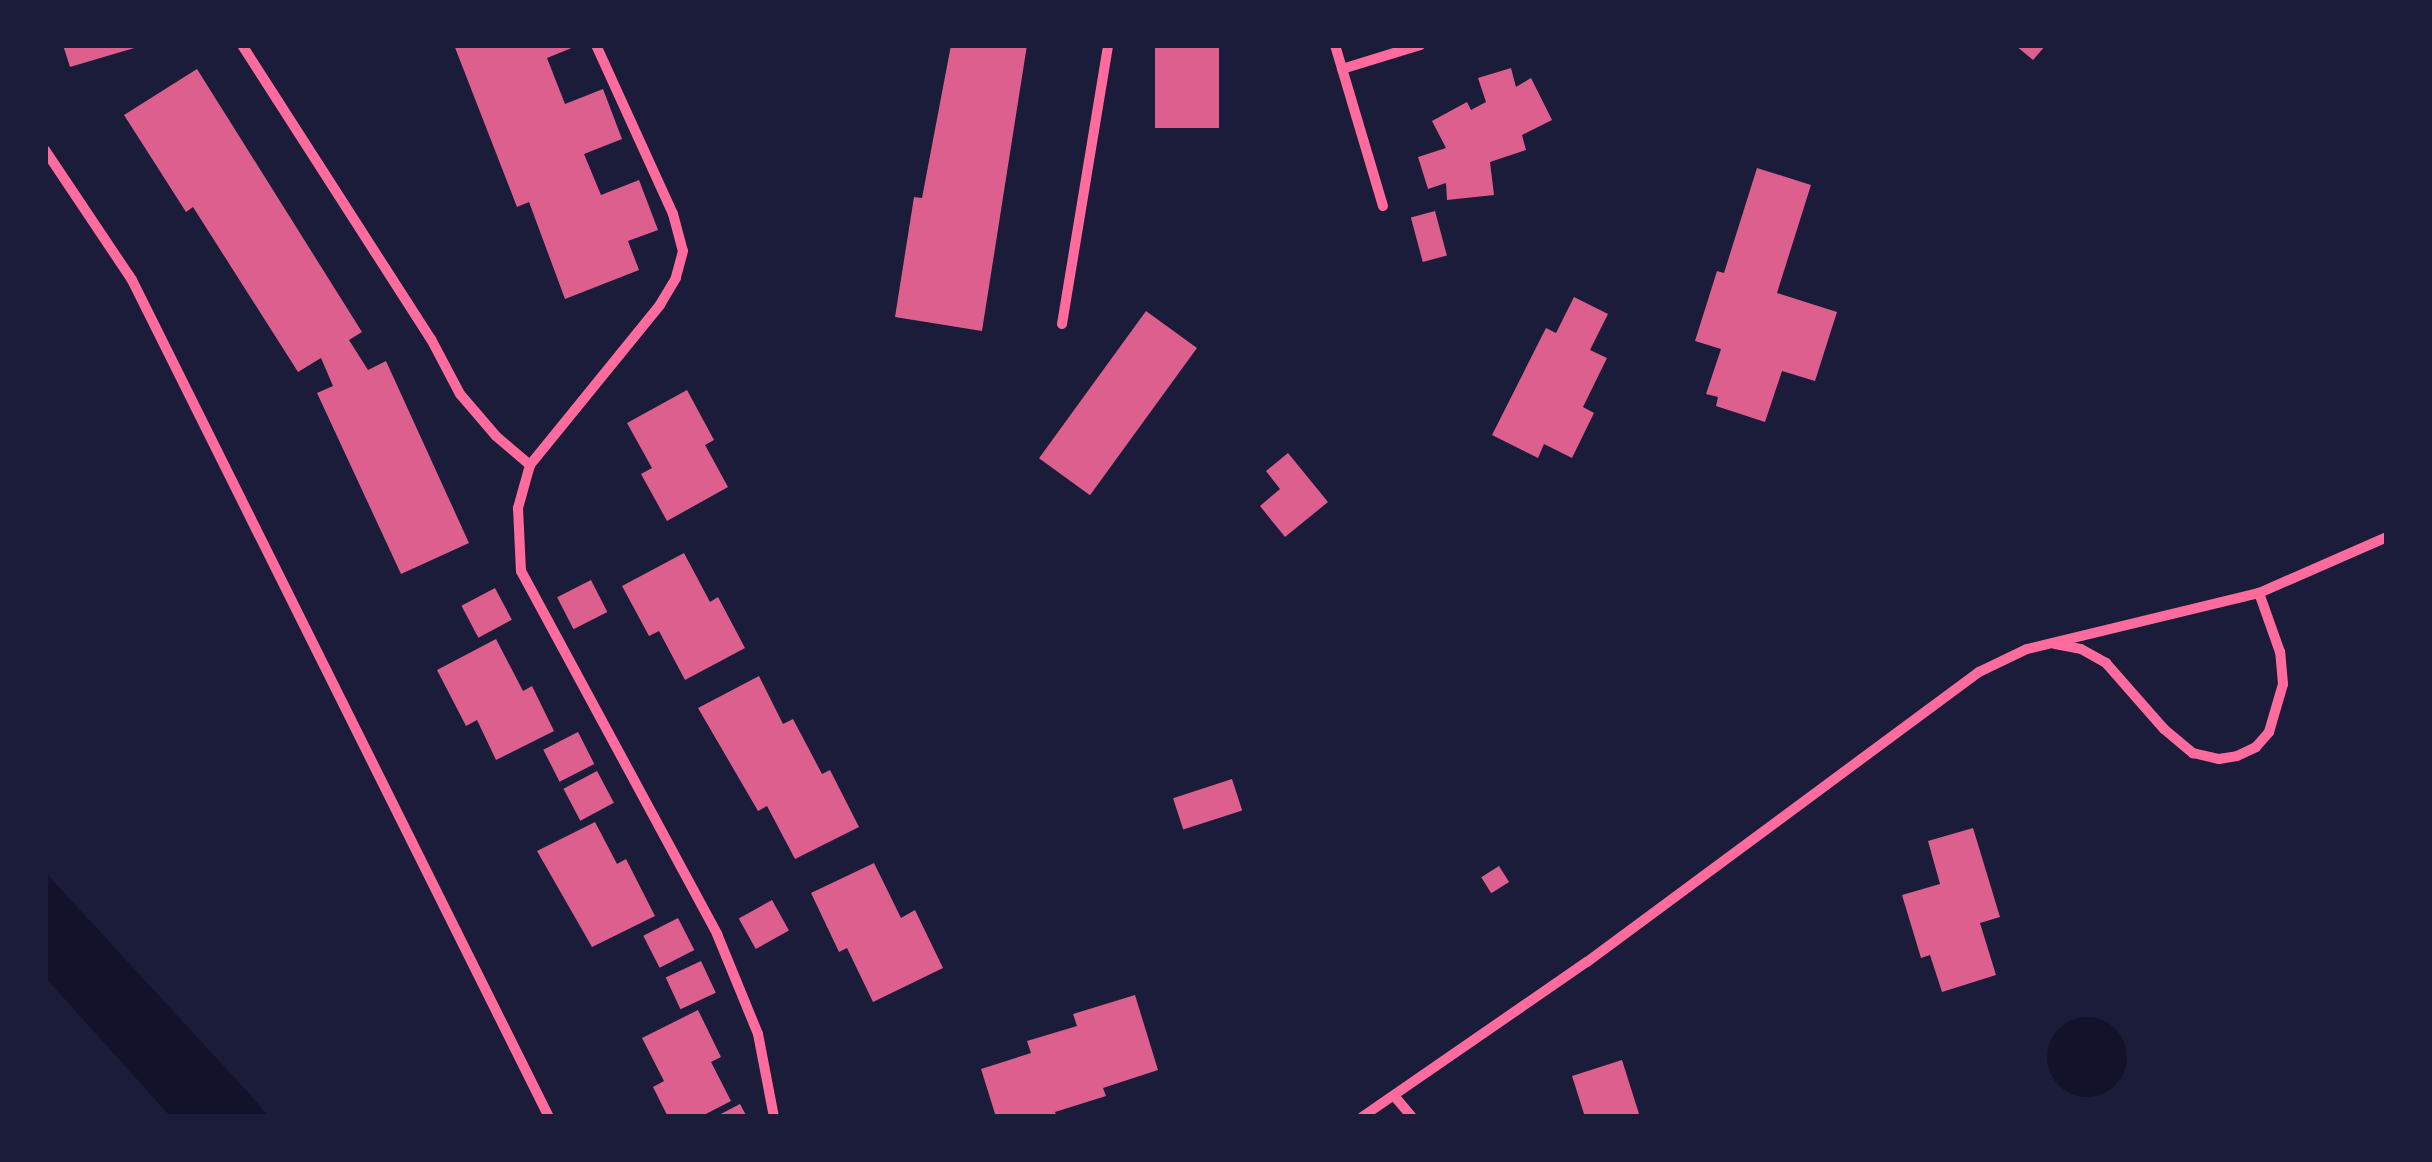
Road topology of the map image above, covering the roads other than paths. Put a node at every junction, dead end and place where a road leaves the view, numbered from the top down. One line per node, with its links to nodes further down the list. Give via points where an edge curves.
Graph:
1 (242, 45): 10 (street, via 460,394)
2 (596, 45): 10 (street, via 673,214 683,251 660,306)
3 (1108, 45): 9 (street)
4 (1335, 45): 6 (street)
5 (1420, 45): 6 (street)
6 (1342, 69): 8 (street)
7 (45, 150): 15 (street, via 132,280)
8 (1383, 206)
9 (1062, 324)
10 (530, 465): 16 (street, via 518,508 520,571 716,934 758,1034)
11 (2387, 538): 12 (street)
12 (2259, 593): 13 (street); 13 (street, via 2280,652 2282,684 2269,732 2236,756 2193,753 2106,663)
13 (2050, 642): 14 (street, via 1979,672)
14 (1396, 1098): 17 (street); 18 (street)
15 (550, 1117)
16 (774, 1117)
17 (1362, 1117)
18 (1412, 1117)

